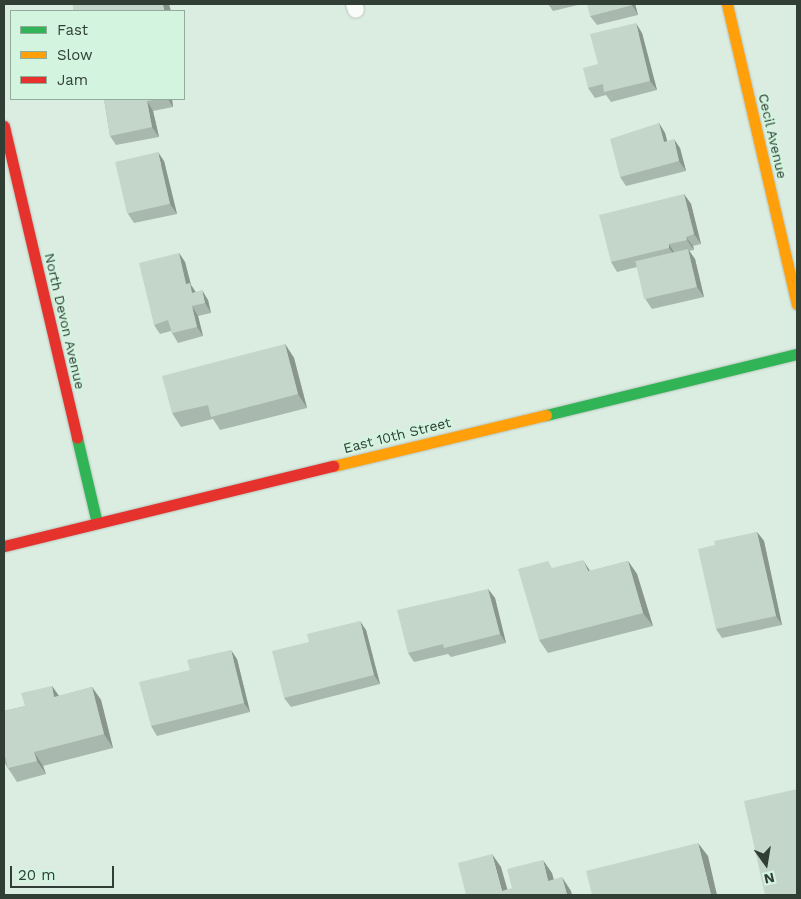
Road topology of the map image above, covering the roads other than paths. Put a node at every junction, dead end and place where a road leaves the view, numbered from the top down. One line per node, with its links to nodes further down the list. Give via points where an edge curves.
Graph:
1 (727, 4): 4 (main road, Cecil Avenue)
2 (4, 126): 3 (main road, North Devon Avenue)
3 (10, 181): 6 (main road, North Devon Avenue)
4 (797, 304)
5 (797, 354): 6 (main road, East 10th Street)
6 (97, 523): 7 (main road, East 10th Street)
7 (4, 546)

